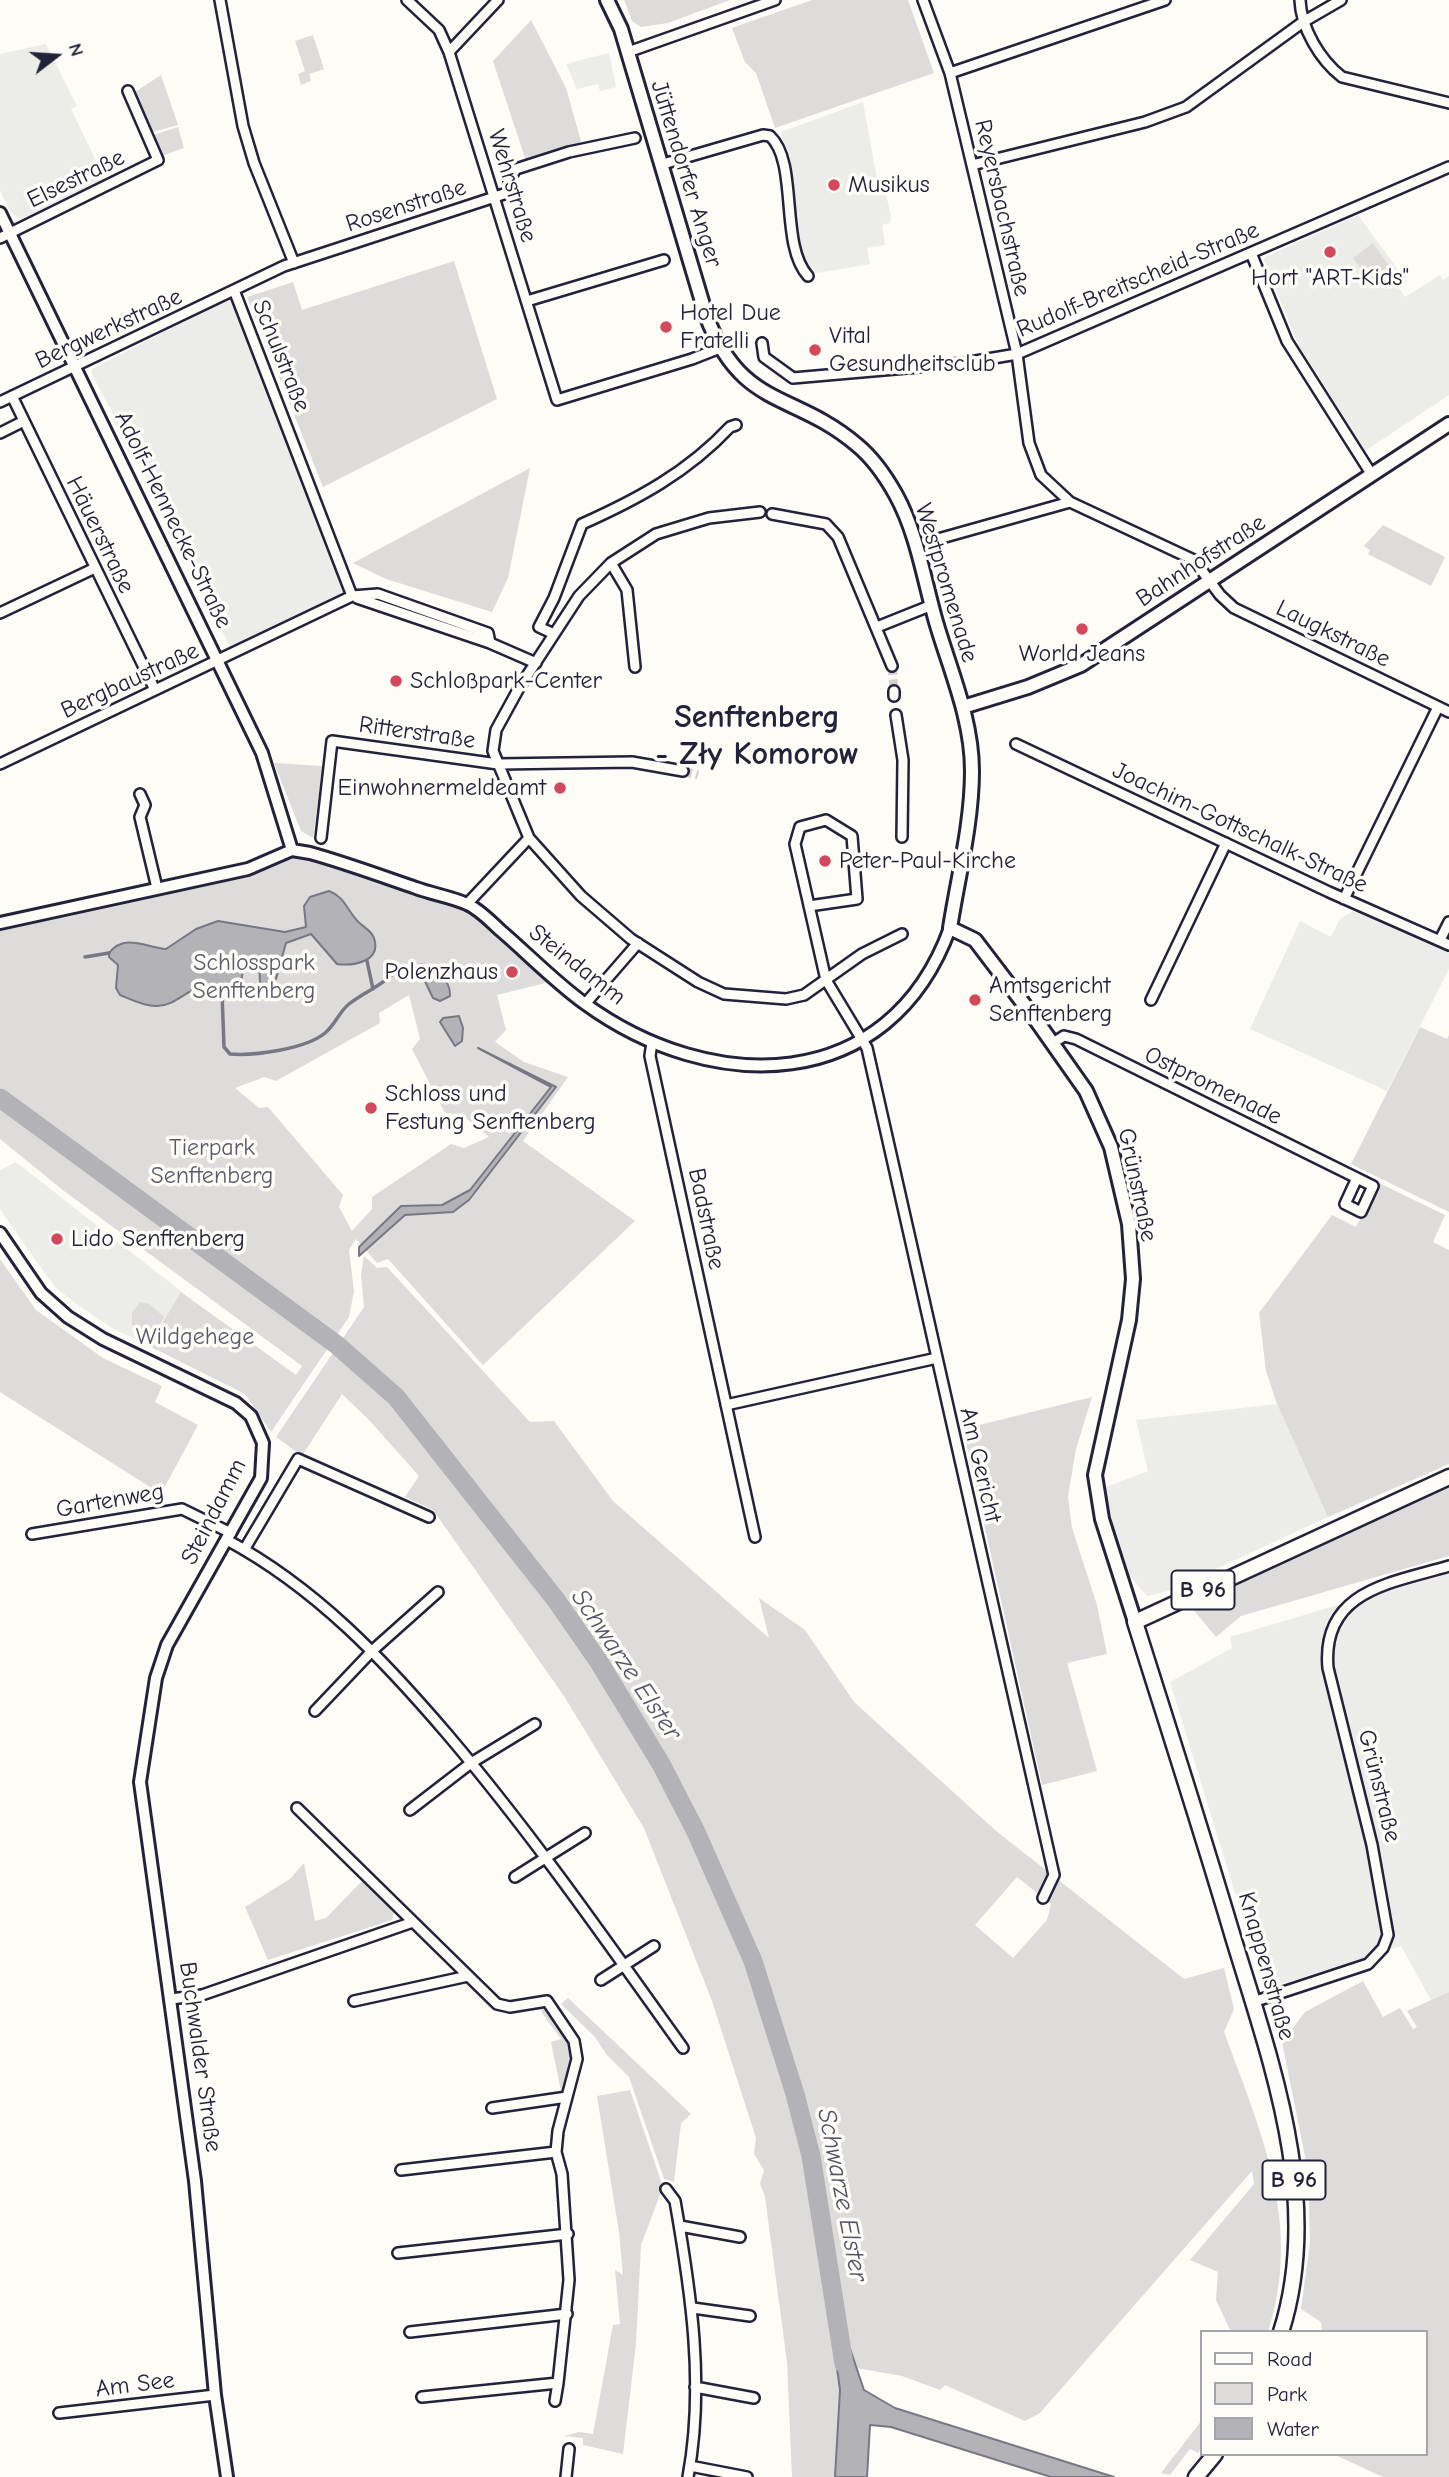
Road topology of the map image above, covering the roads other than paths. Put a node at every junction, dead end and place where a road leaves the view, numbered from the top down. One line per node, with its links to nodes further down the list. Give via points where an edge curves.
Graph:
1 (220, 0): 26 (street, via 254,163)
2 (407, 0): 12 (street, Wehrstraße, via 439,30)
3 (498, 0): 12 (street)
4 (607, 0): 13 (main road, Jüttendorfer Anger)
5 (775, 0): 13 (street)
6 (923, 0): 14 (street, Reyersbachstraße)
7 (1165, 0): 10 (street)
8 (1300, 0): 11 (street)
9 (1341, 0): 11 (street)
10 (1152, 2): 14 (street)
11 (1303, 22): 16 (street, via 1328,66 1342,77); 19 (street, via 1186,107)
12 (449, 52): 21 (street, Wehrstraße)
13 (628, 52): 18 (main road, Jüttendorfer Anger)
14 (950, 73): 19 (street, Reyersbachstraße)
15 (128, 91): 23 (street, Elsestraße, via 159,160)
16 (1449, 103)
17 (635, 138): 21 (street, Rosenstraße, via 516,169 509,180 510,192)
18 (663, 164): 27 (street, via 770,136 780,153 797,258); 31 (main road, Jüttendorfer Anger, via 706,315)
19 (972, 164): 32 (street, Reyersbachstraße)
20 (1449, 167): 24 (street, Rudolf-Breitscheid-Straße)
21 (495, 197): 26 (street, Rosenstraße); 29 (street, Wehrstraße)
22 (0, 213): 23 (street, Adolf-Hennecke-Straße)
23 (5, 236): 33 (street, Adolf-Hennecke-Straße)
24 (1251, 253): 32 (street, Rudolf-Breitscheid-Straße); 40 (street, via 1287,341)
25 (664, 260): 29 (street)
26 (294, 263): 28 (street, Schulstraße)
27 (807, 276)
28 (234, 290): 33 (street, Bergwerkstraße); 48 (street, Schulstraße)
29 (527, 301): 31 (street, Wehrstraße, via 557,400)
30 (762, 344): 32 (street, Rudolf-Breitscheid-Straße, via 764,357 793,378)
31 (720, 348): 49 (main road, Westpromenade, via 755,388 821,420 874,461 906,516)
32 (1017, 354): 41 (street, Reyersbachstraße, via 1034,461 1047,484)
33 (75, 367): 34 (street, Bergwerkstraße); 53 (street, Adolf-Hennecke-Straße)
34 (12, 396): 35 (street, Bergwerkstraße); 36 (street, Häuerstraße)
35 (0, 402)
36 (24, 421): 39 (street); 46 (street, Häuerstraße)
37 (1449, 424): 40 (main road, Bahnhofstraße)
38 (736, 425): 52 (street, via 687,468 582,524 539,627)
39 (0, 433)
40 (1372, 475): 47 (main road, Bahnhofstraße)
41 (1070, 502): 44 (street); 47 (street, Reyersbachstraße, via 1194,560)
42 (760, 512): 45 (street, Ritterstraße, via 709,518 656,534)
43 (772, 514): 51 (street, via 826,524 838,537)
44 (938, 539)
45 (611, 562): 52 (street, Ritterstraße, via 579,596); 56 (street, via 627,590)
46 (95, 568): 50 (street); 57 (street, Häuerstraße)
47 (1210, 580): 58 (street, Laugkstraße, via 1234,608); 59 (main road, Bahnhofstraße, via 1081,665)
48 (352, 596): 53 (street, Bergbaustraße); 54 (street, via 378,594 488,633 490,643)
49 (932, 605): 51 (street); 59 (main road, Westpromenade)
50 (0, 613)
51 (877, 627): 55 (street)
52 (554, 634): 54 (street, Ritterstraße)
53 (218, 661): 57 (street, Bergbaustraße); 71 (street, Adolf-Hennecke-Straße, via 262,753)
54 (536, 663): 64 (street, Ritterstraße, via 496,730 493,751)
55 (892, 666)
56 (635, 667)
57 (155, 690): 63 (street, Bergbaustraße)
58 (1438, 706): 60 (street, Laugkstraße); 73 (street)
59 (963, 707): 78 (main road, Steindamm, via 972,769)
60 (1449, 712)
61 (896, 715): 67 (street, via 903,765)
62 (1016, 744): 70 (street, Joachim-Gottschalk-Straße)
63 (0, 763)
64 (498, 764): 65 (street, via 667,763); 68 (street, Ritterstraße, via 332,741); 69 (street, Ritterstraße)
65 (683, 771)
66 (140, 794): 72 (street, via 145,805 140,817)
67 (902, 837)
68 (321, 838)
69 (529, 838): 74 (street); 80 (street, Ritterstraße, via 581,895)
70 (1226, 843): 73 (street, Joachim-Gottschalk-Straße); 83 (street)
71 (292, 850): 72 (street, via 248,869); 74 (street, Steindamm)
72 (157, 888): 77 (street)
73 (1344, 899): 81 (street, Joachim-Gottschalk-Straße)
74 (467, 904): 84 (street, Steindamm)
75 (809, 906): 75 (street, Am Gericht, via 857,899 852,836 826,820 800,827 795,844); 82 (street, Am Gericht)
76 (1449, 922): 81 (street)
77 (0, 923)
78 (950, 928): 85 (street, Steindamm, via 929,973 897,1011); 87 (main road, Grünstraße, via 975,940)
79 (902, 934): 82 (street, Ritterstraße, via 862,954)
80 (638, 943): 82 (street, Ritterstraße, via 724,993 795,997); 84 (street)
81 (1444, 943)
82 (826, 980): 85 (street, Am Gericht)
83 (1151, 1000)
84 (584, 1004): 86 (street, Steindamm)
85 (862, 1040): 86 (street, Steindamm, via 827,1057 765,1068 693,1057); 90 (street, Am Gericht)
86 (652, 1042): 91 (street, Badstraße, via 650,1056)
87 (1053, 1043): 88 (street, Ostpromenade, via 1064,1036 1076,1039); 100 (main road, Grünstraße, via 1104,1126 1129,1224 1133,1279 1129,1320 1095,1475 1102,1518)
88 (1357, 1178)
89 (0, 1233): 95 (street, Steindamm, via 41,1293 68,1317 103,1339 236,1403 251,1416 263,1443 264,1468)
90 (937, 1358): 91 (street); 111 (street, Am Gericht, via 1054,1875)
91 (726, 1405): 96 (street, Badstraße)
92 (1449, 1477): 100 (main road, B 96)
93 (429, 1517): 97 (street, via 298,1459)
94 (32, 1534): 95 (street, Gartenweg, via 182,1509)
95 (229, 1537): 97 (street, Gartenweg); 101 (street, Steindamm)
96 (754, 1537)
97 (244, 1550): 102 (street, Gartenweg, via 309,1592)
98 (1449, 1566): 119 (street, Grünstraße, via 1368,1590 1352,1601 1335,1624 1327,1648 1328,1668 1372,1844 1388,1935 1383,1948 1368,1964)
99 (438, 1592): 102 (street)
100 (1135, 1622): 119 (main road, Knappenstraße / B 96)
101 (167, 1645): 117 (street, Buchwalder Straße, via 156,1678 141,1782)
102 (373, 1650): 103 (street); 105 (street, Gartenweg)
103 (316, 1711)
104 (535, 1724): 105 (street)
105 (471, 1763): 107 (street); 109 (street, Gartenweg)
106 (297, 1808): 112 (street)
107 (410, 1810)
108 (585, 1833): 109 (street)
109 (545, 1856): 110 (street); 114 (street, Gartenweg)
110 (515, 1877)
111 (1043, 1898)
112 (413, 1922): 115 (street); 117 (street, via 202,1995)
113 (654, 1946): 114 (street)
114 (623, 1965): 116 (street); 120 (street, Gartenweg)
115 (468, 1976): 118 (street); 121 (street, via 496,2004 510,2007 547,2001 574,2041 577,2059)
116 (601, 1980)
117 (171, 1999): 137 (street, Buchwalder Straße, via 195,2181)
118 (354, 2001)
119 (1253, 2002): 133 (main road, Knappenstraße / B 96, via 1281,2104 1296,2192 1295,2270)
120 (683, 2048)
121 (567, 2096): 122 (street); 123 (street)
122 (492, 2108)
123 (556, 2152): 124 (street); 127 (street)
124 (401, 2170)
125 (666, 2189): 126 (street, via 675,2201)
126 (680, 2226): 128 (street); 130 (street)
127 (568, 2234): 129 (street); 131 (street)
128 (740, 2237)
129 (398, 2253)
130 (693, 2308): 132 (street); 136 (street)
131 (567, 2314): 134 (street); 135 (street)
132 (750, 2316)
133 (1282, 2330)
134 (410, 2332)
135 (558, 2383): 138 (street); 140 (street)
136 (695, 2387): 139 (street); 144 (street)
137 (215, 2395): 141 (street, Am See); 145 (street, Buchwalder Straße)
138 (422, 2398)
139 (754, 2398)
140 (555, 2401)
141 (59, 2413)
142 (569, 2449): 146 (street)
143 (1213, 2456): 149 (main road)
144 (690, 2466): 147 (street); 148 (street)
145 (227, 2477)
146 (566, 2477)
147 (688, 2477)
148 (747, 2477)
149 (1196, 2477)

